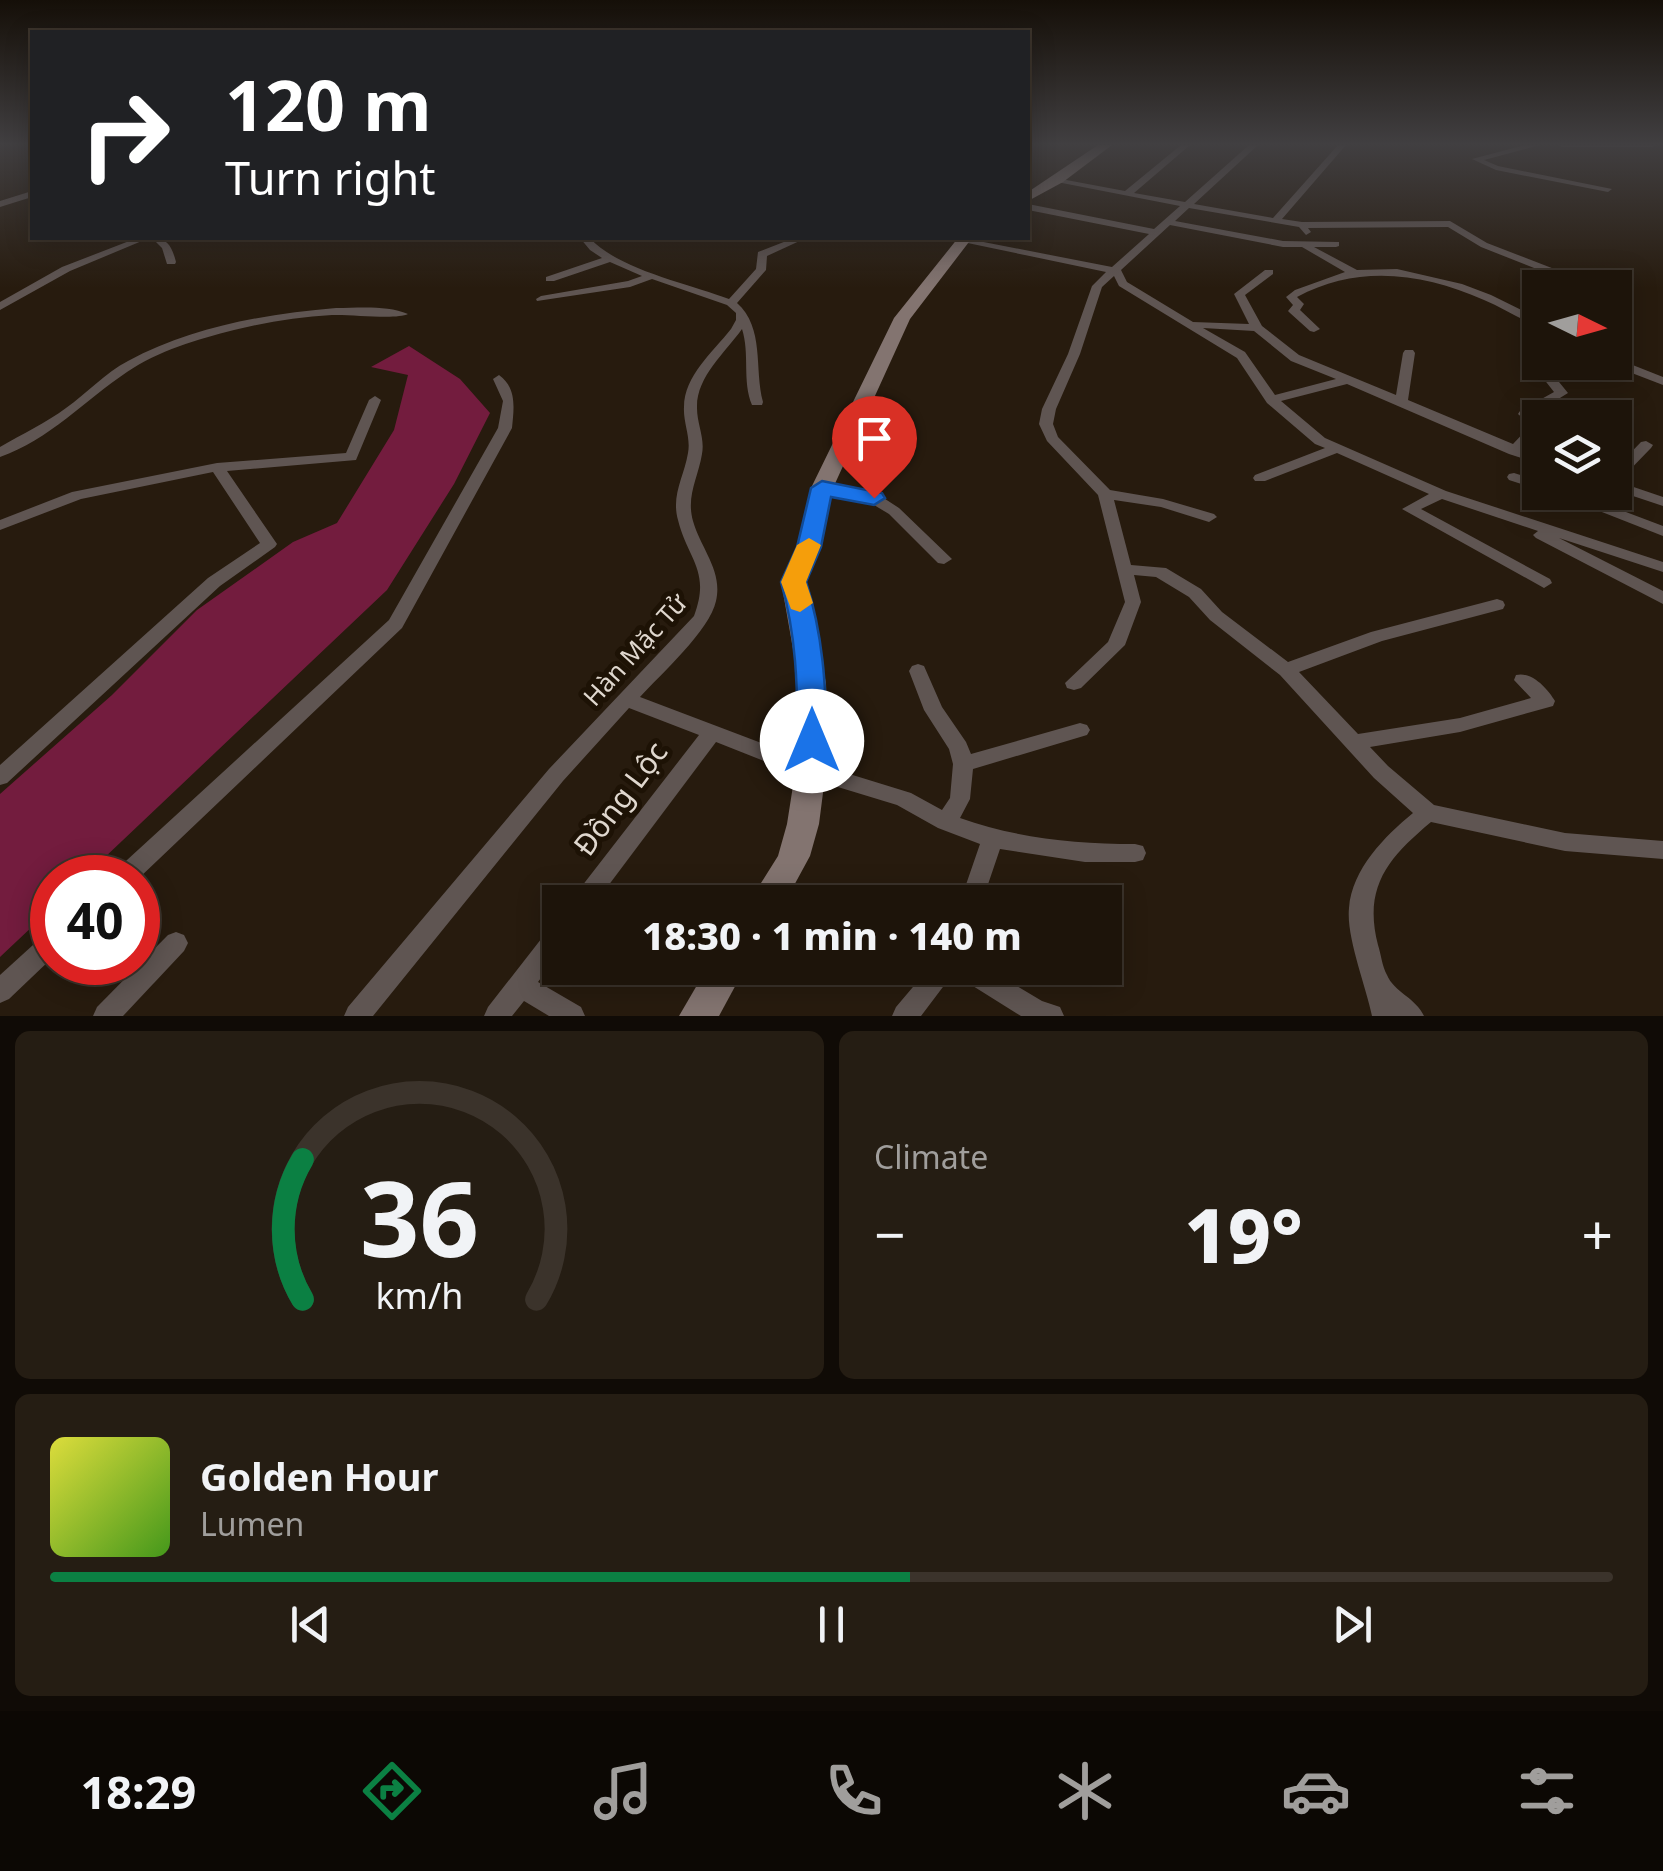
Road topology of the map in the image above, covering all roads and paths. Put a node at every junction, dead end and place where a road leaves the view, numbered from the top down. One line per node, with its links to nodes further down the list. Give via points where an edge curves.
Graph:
1 (1118, 192): 7 (street)
2 (1203, 192): 9 (street)
3 (1300, 192): 11 (street)
4 (0, 193): 5 (street)
5 (30, 193)
6 (30, 194): 8 (street)
7 (1127, 194): 9 (street)
8 (0, 204)
9 (1188, 206): 11 (street); 12 (street)
10 (1030, 207): 14 (street)
11 (1275, 221): 13 (street)
12 (1171, 223): 14 (street); 21 (street)
13 (1302, 225): 21 (street); 24 (street, via 1450,224)
14 (1158, 233): 25 (street)
15 (139, 240): 32 (street)
16 (158, 240): 23 (street)
17 (585, 240): 22 (street)
18 (796, 240): 31 (street, via 762,254 761,270)
19 (964, 240): 25 (street); 59 (street, via 902,318)
20 (1336, 244): 21 (street)
21 (1308, 245): 27 (street)
22 (612, 258): 28 (street); 29 (street)
23 (171, 262)
24 (1547, 270)
25 (1117, 272): 36 (street, via 1124,284); 61 (street, via 1092,296 1046,424 1060,450)
26 (1269, 272): 37 (street, via 1239,294)
27 (1357, 274): 33 (street, via 1422,274); 38 (street, via 1320,279 1291,296 1300,304 1294,310)
28 (654, 275): 30 (street); 31 (street)
29 (550, 278)
30 (542, 299)
31 (731, 303): 35 (street)
32 (0, 307)
33 (1522, 313)
34 (402, 314): 52 (street, via 375,310 272,320 193,338 131,364)
35 (742, 320): 47 (street, via 753,341); 79 (street, Hàn Mặc Tử, via 700,376 689,410 696,450 682,492 683,513 708,569 710,600 702,618)
36 (1192, 328): 37 (street); 46 (street, via 1241,355)
37 (1257, 328): 44 (street, via 1295,358)
38 (1314, 329)
39 (1408, 354): 48 (street)
40 (1632, 368): 43 (street)
41 (499, 379): 91 (street, via 509,401 505,428 396,624)
42 (1551, 380): 51 (street, via 1562,393 1525,414 1539,425)
43 (1663, 380)
44 (1344, 381): 46 (street); 48 (street)
45 (375, 400): 55 (street, via 351,457)
46 (1272, 400): 50 (street, via 1293,422)
47 (757, 402)
48 (1402, 404): 51 (street)
49 (1646, 445): 54 (street)
50 (1338, 448): 57 (street); 62 (street)
51 (1514, 451): 53 (street)
52 (0, 453)
53 (1522, 454)
54 (1632, 459)
55 (217, 467): 67 (street, via 77,495); 85 (street, via 269,544 214,582)
56 (1514, 476): 58 (street)
57 (1260, 478)
58 (1522, 479)
59 (822, 488): 69 (street, via 874,498); 84 (street, via 793,582 812,683)
60 (1632, 492): 63 (street)
61 (1105, 494): 66 (street); 71 (street)
62 (1441, 494): 65 (street); 72 (street, via 1410,509)
63 (1663, 502)
64 (1608, 510): 68 (street)
65 (1498, 512): 70 (street); 73 (street)
66 (1209, 517)
67 (0, 525)
68 (1663, 530)
69 (944, 559)
70 (1663, 567)
71 (1123, 569): 75 (street, via 1160,572 1195,593); 78 (street, via 1133,602 1128,622 1116,646)
72 (1544, 583)
73 (1663, 598)
74 (1497, 605): 75 (street, via 1376,636)
75 (1286, 670): 82 (street)
76 (918, 671): 83 (street)
77 (1523, 680): 82 (street, via 1546,701 1460,725)
78 (1074, 683)
79 (625, 699): 81 (street); 105 (street, Hàn Mặc Tử)
80 (1080, 730): 83 (street)
81 (711, 734): 84 (street); 92 (street, Đồng Lộc)
82 (1356, 742): 86 (street)
83 (962, 764): 87 (street, via 960,799)
84 (812, 770): 87 (street, via 904,799); 93 (street, via 793,858)
85 (0, 777)
86 (1428, 813): 89 (street, via 1564,842); 102 (street, via 1401,833 1373,871 1360,910)
87 (946, 822): 88 (street)
88 (994, 839): 90 (street); 94 (street)
89 (1662, 851)
90 (1135, 854)
91 (147, 855)
92 (596, 885)
93 (776, 885)
94 (977, 885)
95 (176, 942): 104 (street)
96 (542, 957): 98 (street)
97 (30, 964): 103 (street)
98 (521, 985): 106 (street); 107 (street)
99 (717, 985): 108 (street)
100 (931, 985): 109 (street)
101 (993, 985): 110 (street)
102 (1380, 988): 111 (street); 112 (street)
103 (0, 992)
104 (106, 1016)
105 (357, 1016)
106 (497, 1016)
107 (572, 1016)
108 (698, 1016)
109 (906, 1016)
110 (1052, 1016)
111 (1385, 1016)
112 (1411, 1016)

